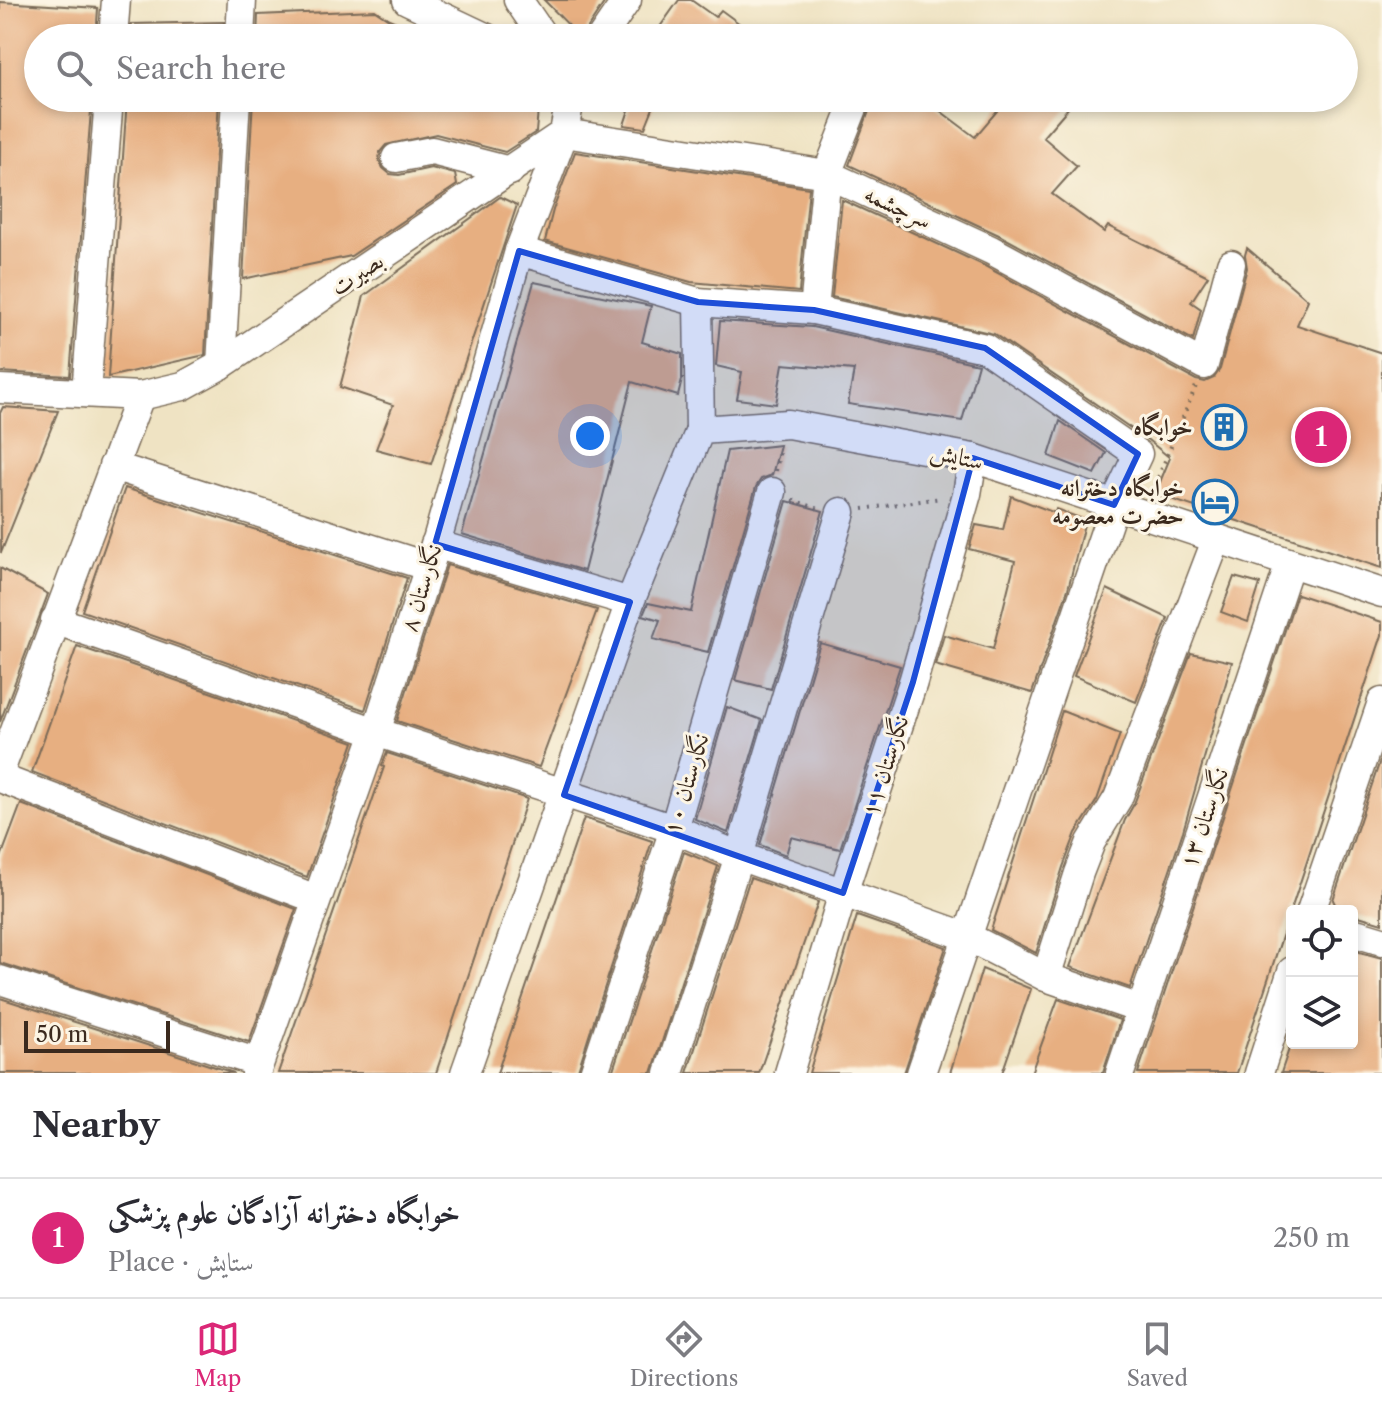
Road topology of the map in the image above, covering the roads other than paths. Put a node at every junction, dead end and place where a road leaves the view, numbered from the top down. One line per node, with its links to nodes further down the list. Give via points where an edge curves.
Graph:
1 (116, 0): 6 (street)
2 (242, 0): 7 (street)
3 (407, 0): 8 (street)
4 (518, 0): 9 (street)
5 (627, 0): 10 (street)
6 (114, 24)
7 (241, 24)
8 (458, 24)
9 (534, 24)
10 (611, 24)
11 (108, 112): 25 (street)
12 (235, 112): 23 (street)
13 (568, 112): 15 (street, نگارستان ۸)
14 (851, 112): 18 (street)
15 (564, 133): 17 (street, بصیرت); 18 (street, سرچشمه); 19 (street, نگارستان ۸)
16 (396, 158): 17 (street, via 432,151)
17 (510, 171): 23 (street, بصیرت)
18 (827, 174): 20 (street, سرچشمه, via 991,250 1204,365); 22 (street)
19 (519, 251): 21 (street); 34 (street, نگارستان ۸)
20 (1231, 264)
21 (698, 302): 22 (street); 27 (street)
22 (814, 310): 31 (street, via 985,348 1138,454)
23 (221, 365): 26 (street, بصیرت, via 183,386)
24 (0, 389): 25 (street, بصیرت)
25 (86, 393): 26 (street, بصیرت)
26 (140, 396): 29 (street)
27 (700, 430): 28 (street, ستایش, via 788,424); 37 (street)
28 (973, 458): 31 (street, ستایش); 46 (street, نگارستان ۱۱, via 917,668)
29 (113, 466): 34 (street); 38 (street)
30 (772, 492): 44 (street, نگارستان ۱۰)
31 (1114, 505): 33 (street, ستایش); 50 (street)
32 (841, 512): 45 (street)
33 (1217, 538): 35 (street, ستایش); 52 (street, via 1118,798 1091,842)
34 (432, 555): 37 (street); 40 (street, نگارستان ۸)
35 (1290, 563): 36 (street, ستایش); 55 (street, نگارستان ۱۳)
36 (1382, 593)
37 (630, 602): 43 (street)
38 (55, 620): 40 (street); 41 (street)
39 (1382, 702): 48 (street)
40 (376, 732): 43 (street); 47 (street, نگارستان ۸)
41 (0, 771)
42 (0, 778): 47 (street)
43 (564, 795): 44 (street); 57 (street)
44 (674, 829): 45 (street); 58 (street, نگارستان ۱۰)
45 (739, 856): 46 (street); 59 (street)
46 (843, 893): 50 (street); 60 (street, نگارستان ۱۱)
47 (316, 899): 56 (street, نگارستان ۸)
48 (1313, 905)
49 (1358, 934): 51 (street)
50 (968, 937): 52 (street); 61 (street)
51 (1382, 941)
52 (1046, 977): 55 (street)
53 (1290, 977): 63 (street)
54 (0, 980): 56 (street)
55 (1140, 1009): 62 (street, نگارستان ۱۳)
56 (257, 1068)
57 (465, 1073)
58 (594, 1073)
59 (669, 1073)
60 (789, 1073)
61 (921, 1073)
62 (1120, 1073)
63 (1259, 1073)

